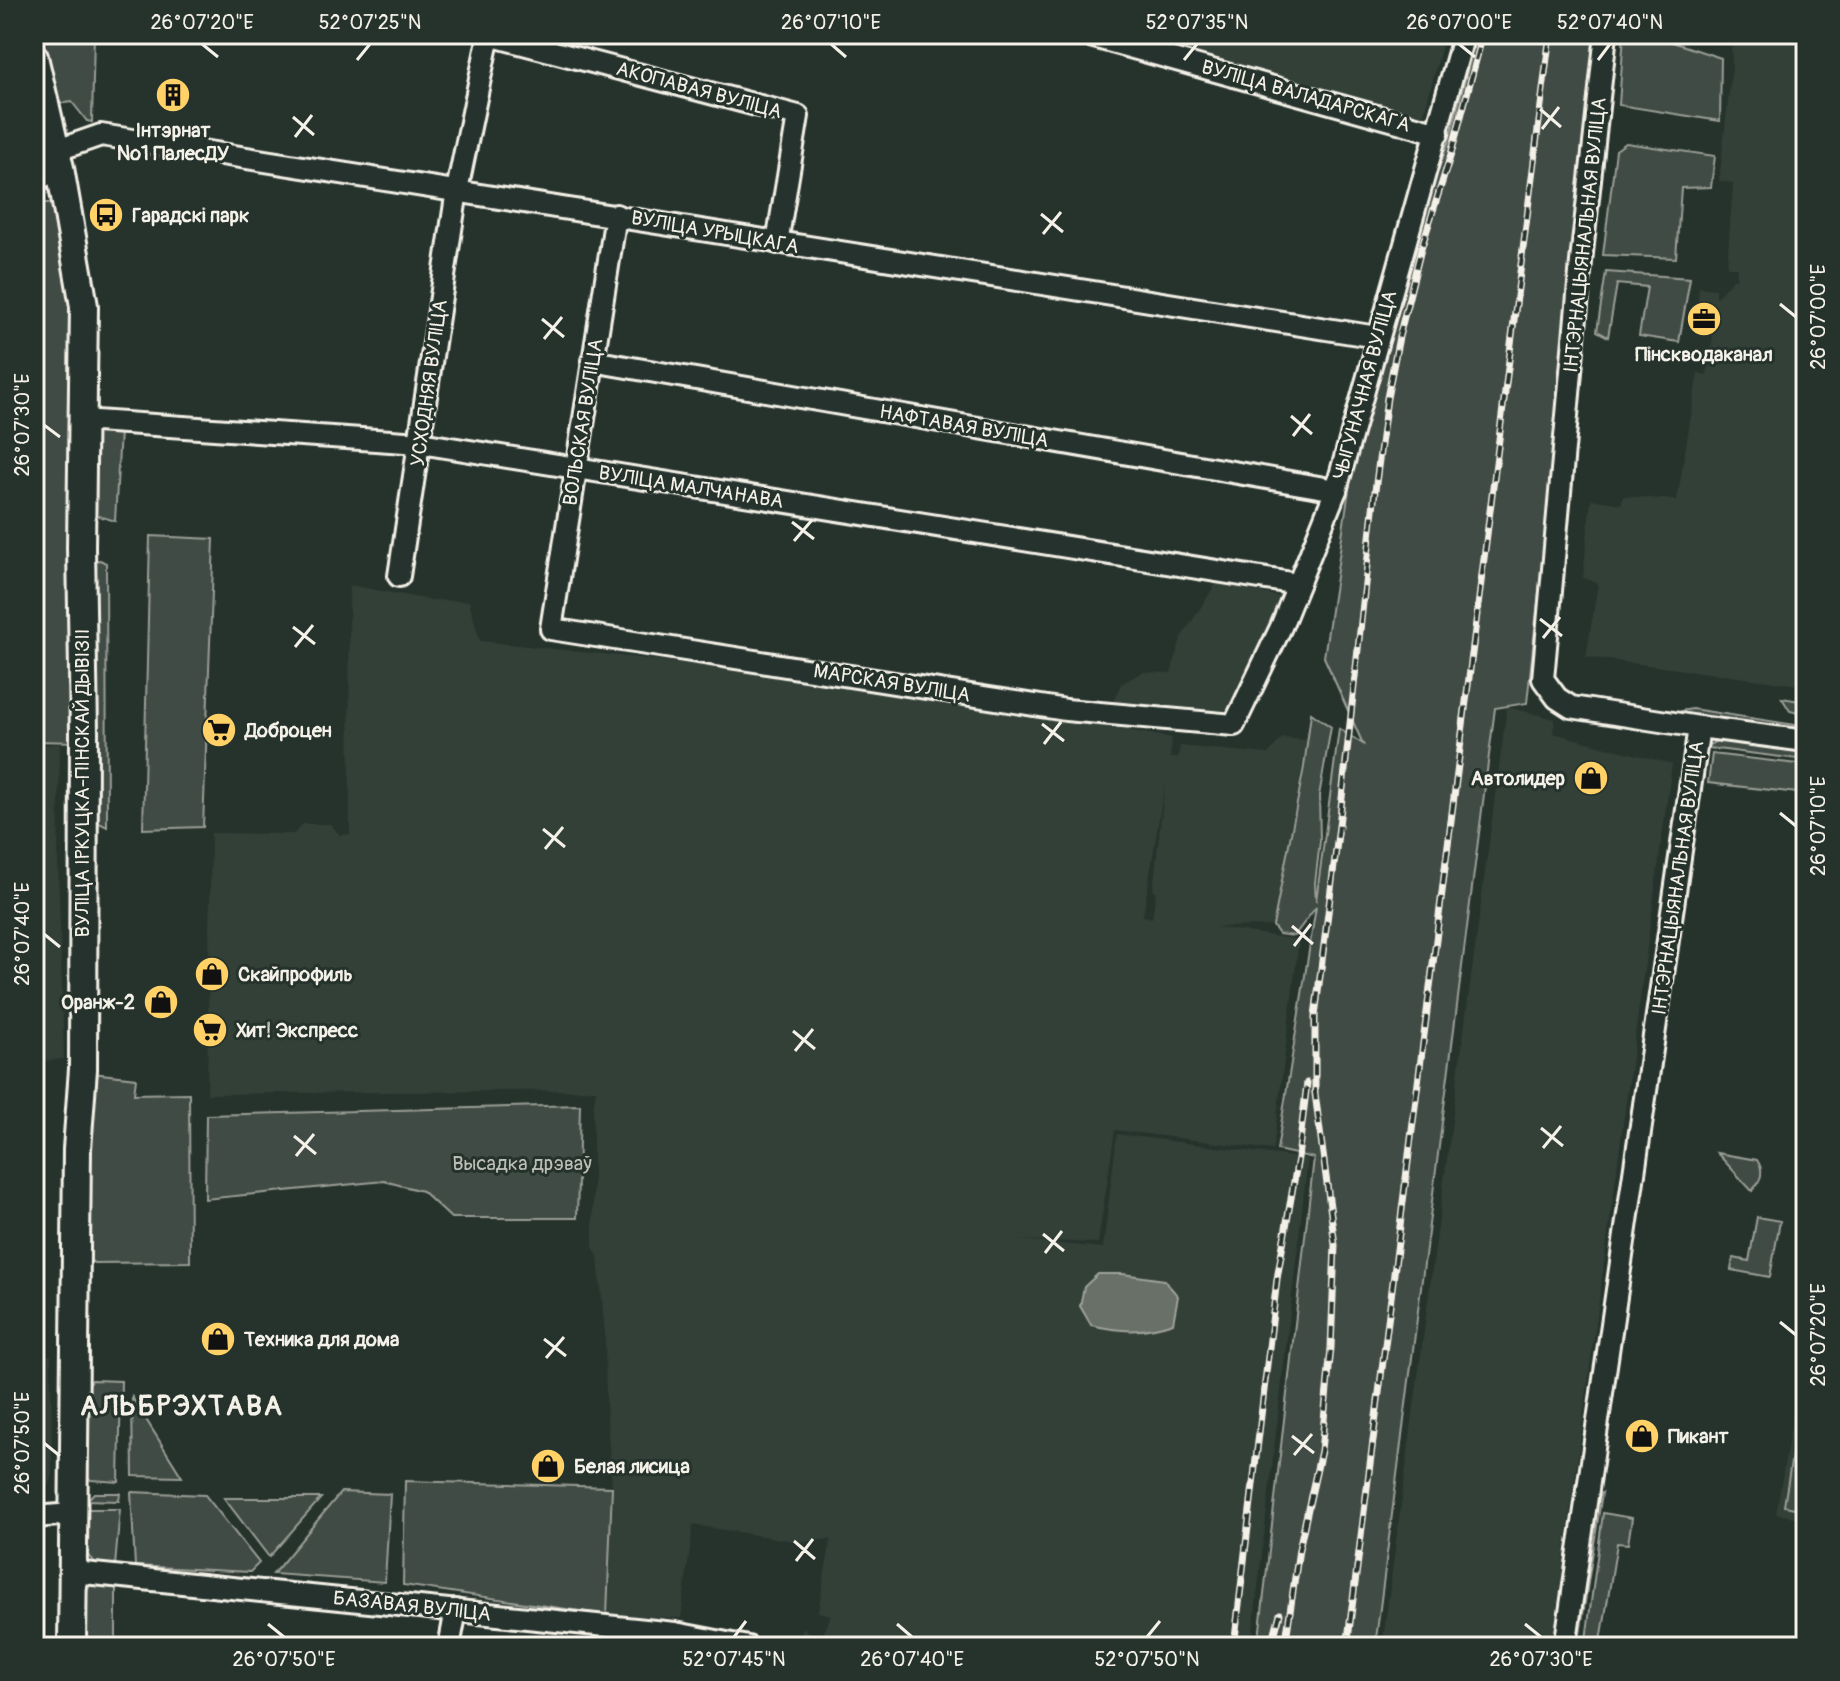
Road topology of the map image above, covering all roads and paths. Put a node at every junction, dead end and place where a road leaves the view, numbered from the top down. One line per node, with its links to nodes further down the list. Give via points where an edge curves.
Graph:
1 (1083, 34): 5 (street, ВУЛІЦА ВАЛАДАРСКАГА)
2 (1464, 34): 5 (street, ЧЫГУНАЧНАЯ ВУЛІЦА)
3 (1606, 34): 21 (street, ІНТЭРНАЦЫЯНАЛЬНАЯ ВУЛІЦА, via 1543,679 1571,707)
4 (34, 57): 6 (main road, ВУЛІЦА ІРКУЦКА-ПІНСКАЙ ДЫВІЗІІ)
5 (1438, 133): 11 (street, ЧЫГУНАЧНАЯ ВУЛІЦА)
6 (57, 159): 7 (street, ВУЛІЦА УРЫЦКАГА, via 42,177); 8 (street, ВУЛІЦА УРЫЦКАГА, via 101,135); 13 (main road, ВУЛІЦА ІРКУЦКА-ПІНСКАЙ ДЫВІЗІІ, via 84,306)
7 (34, 177)
8 (457, 190): 9 (street, ВУЛІЦА УРЫЦКАГА); 10 (street, АКОПАВАЯ ВУЛІЦА, via 489,35 798,116); 14 (street, УСХОДНЯЯ ВУЛІЦА)
9 (616, 215): 10 (street, ВУЛІЦА УРЫЦКАГА); 12 (street, ВОЛЬСКАЯ ВУЛІЦА)
10 (777, 243): 11 (street, ВУЛІЦА УРЫЦКАГА)
11 (1377, 337): 16 (street, ЧЫГУНАЧНАЯ ВУЛІЦА)
12 (592, 361): 15 (street, ВОЛЬСКАЯ ВУЛІЦА); 16 (street, НАФТАВАЯ ВУЛІЦА)
13 (81, 420): 14 (street, ВУЛІЦА МАЛЧАНАВА); 23 (main road, ВУЛІЦА ІРКУЦКА-ПІНСКАЙ ДЫВІЗІІ, via 83,1069)
14 (420, 443): 15 (street, ВУЛІЦА МАЛЧАНАВА); 17 (street, УСХОДНЯЯ ВУЛІЦА)
15 (576, 469): 18 (street, ВУЛІЦА МАЛЧАНАВА); 19 (street, ВОЛЬСКАЯ ВУЛІЦА)
16 (1336, 490): 18 (street, ЧЫГУНАЧНАЯ ВУЛІЦА)
17 (399, 576)
18 (1298, 584): 20 (street, ЧЫГУНАЧНАЯ ВУЛІЦА)
19 (551, 629): 20 (street, МАРСКАЯ ВУЛІЦА, via 1066,710)
20 (1234, 725)
21 (1699, 727): 22 (street); 30 (street, ІНТЭРНАЦЫЯНАЛЬНАЯ ВУЛІЦА)
22 (1806, 741)
23 (73, 1514): 24 (street); 25 (main road, ВУЛІЦА ІРКУЦКА-ПІНСКАЙ ДЫВІЗІІ)
24 (34, 1517)
25 (74, 1572): 26 (street, БАЗАВАЯ ВУЛІЦА); 27 (main road, ВУЛІЦА ІРКУЦКА-ПІНСКАЙ ДЫВІЗІІ)
26 (456, 1610): 28 (street); 29 (street, БАЗАВАЯ ВУЛІЦА, via 675,1633)
27 (72, 1647)
28 (449, 1647)
29 (748, 1647)
30 (1565, 1647)

